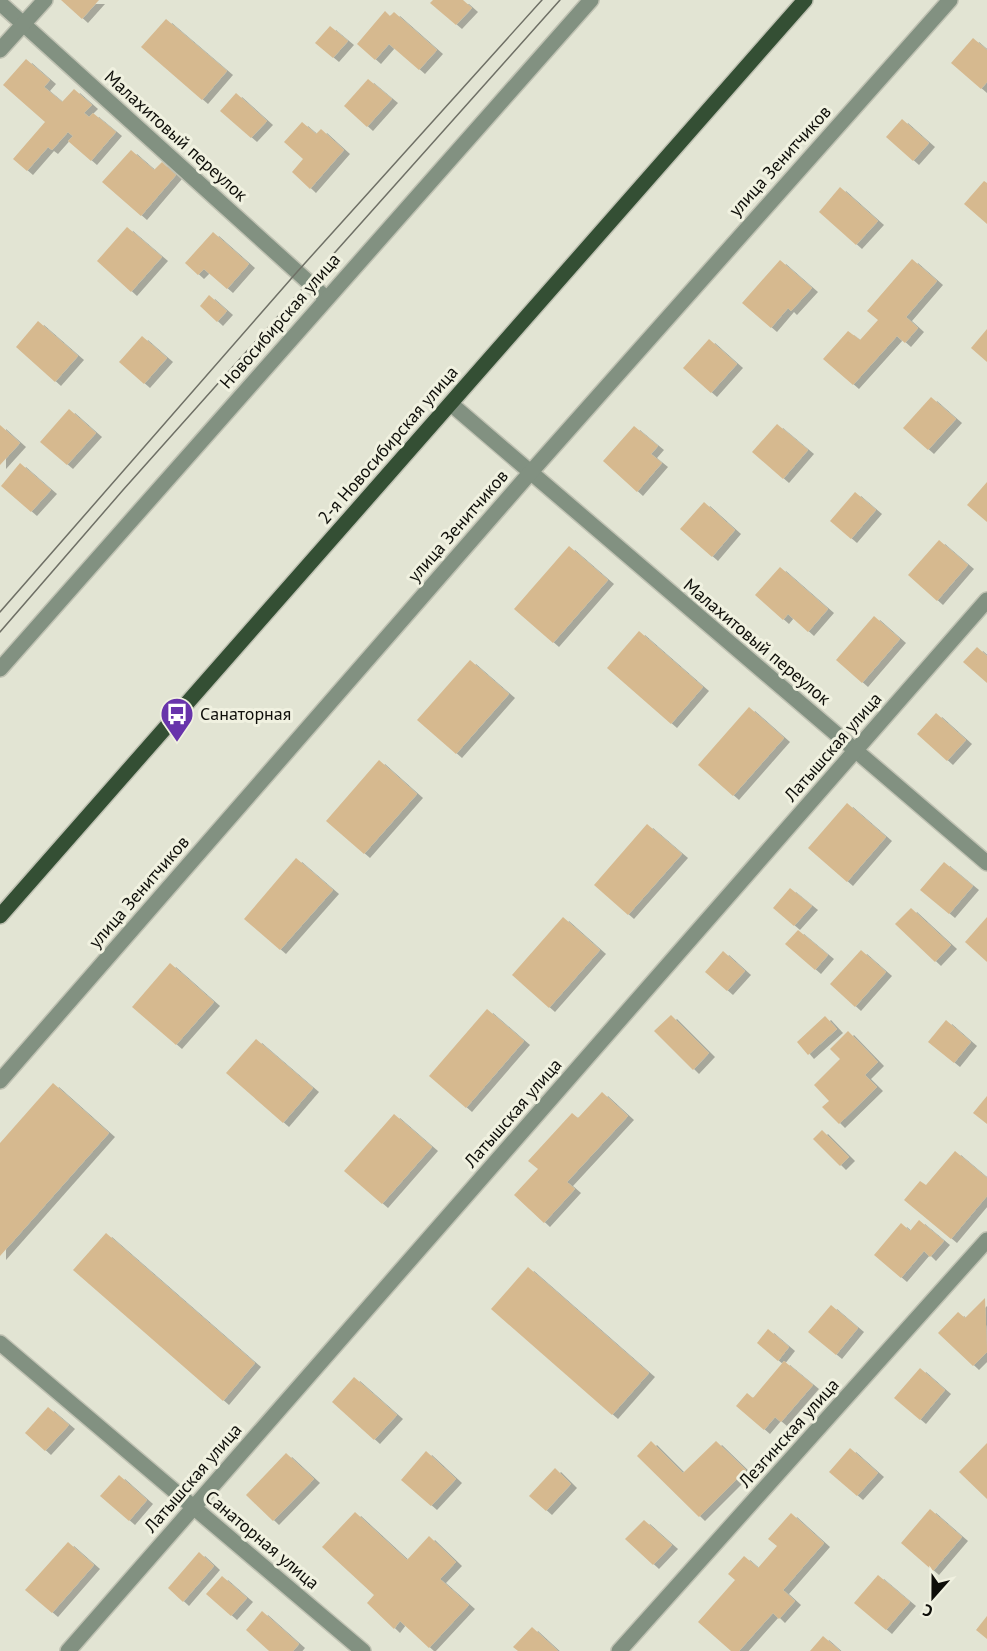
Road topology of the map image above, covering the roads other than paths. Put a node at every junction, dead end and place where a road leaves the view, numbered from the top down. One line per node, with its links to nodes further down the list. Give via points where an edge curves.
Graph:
1 (45, 0): 6 (street)
2 (591, 0): 8 (street, Новосибирская улица)
3 (805, 0): 9 (main road, 2-я Новосибирская улица)
4 (950, 0): 10 (street, улица Зенитчиков)
5 (0, 3): 6 (street, Малахитовый переулок)
6 (24, 23): 7 (street); 8 (street, Малахитовый переулок)
7 (0, 50)
8 (326, 298): 12 (street, Новосибирская улица)
9 (451, 404): 10 (street, Малахитовый переулок); 15 (main road, 2-я Новосибирская улица)
10 (530, 473): 13 (street, Малахитовый переулок); 16 (street, улица Зенитчиков)
11 (987, 600): 13 (street, Латышская улица)
12 (0, 669)
13 (856, 751): 14 (street, Малахитовый переулок); 19 (street, Латышская улица)
14 (987, 863)
15 (0, 916)
16 (0, 1081)
17 (987, 1240): 22 (street, Лезгинская улица)
18 (0, 1343): 19 (street, Санаторная улица)
19 (193, 1507): 20 (street, Латышская улица); 21 (street, Санаторная улица)
20 (68, 1651)
21 (363, 1651)
22 (619, 1651)

